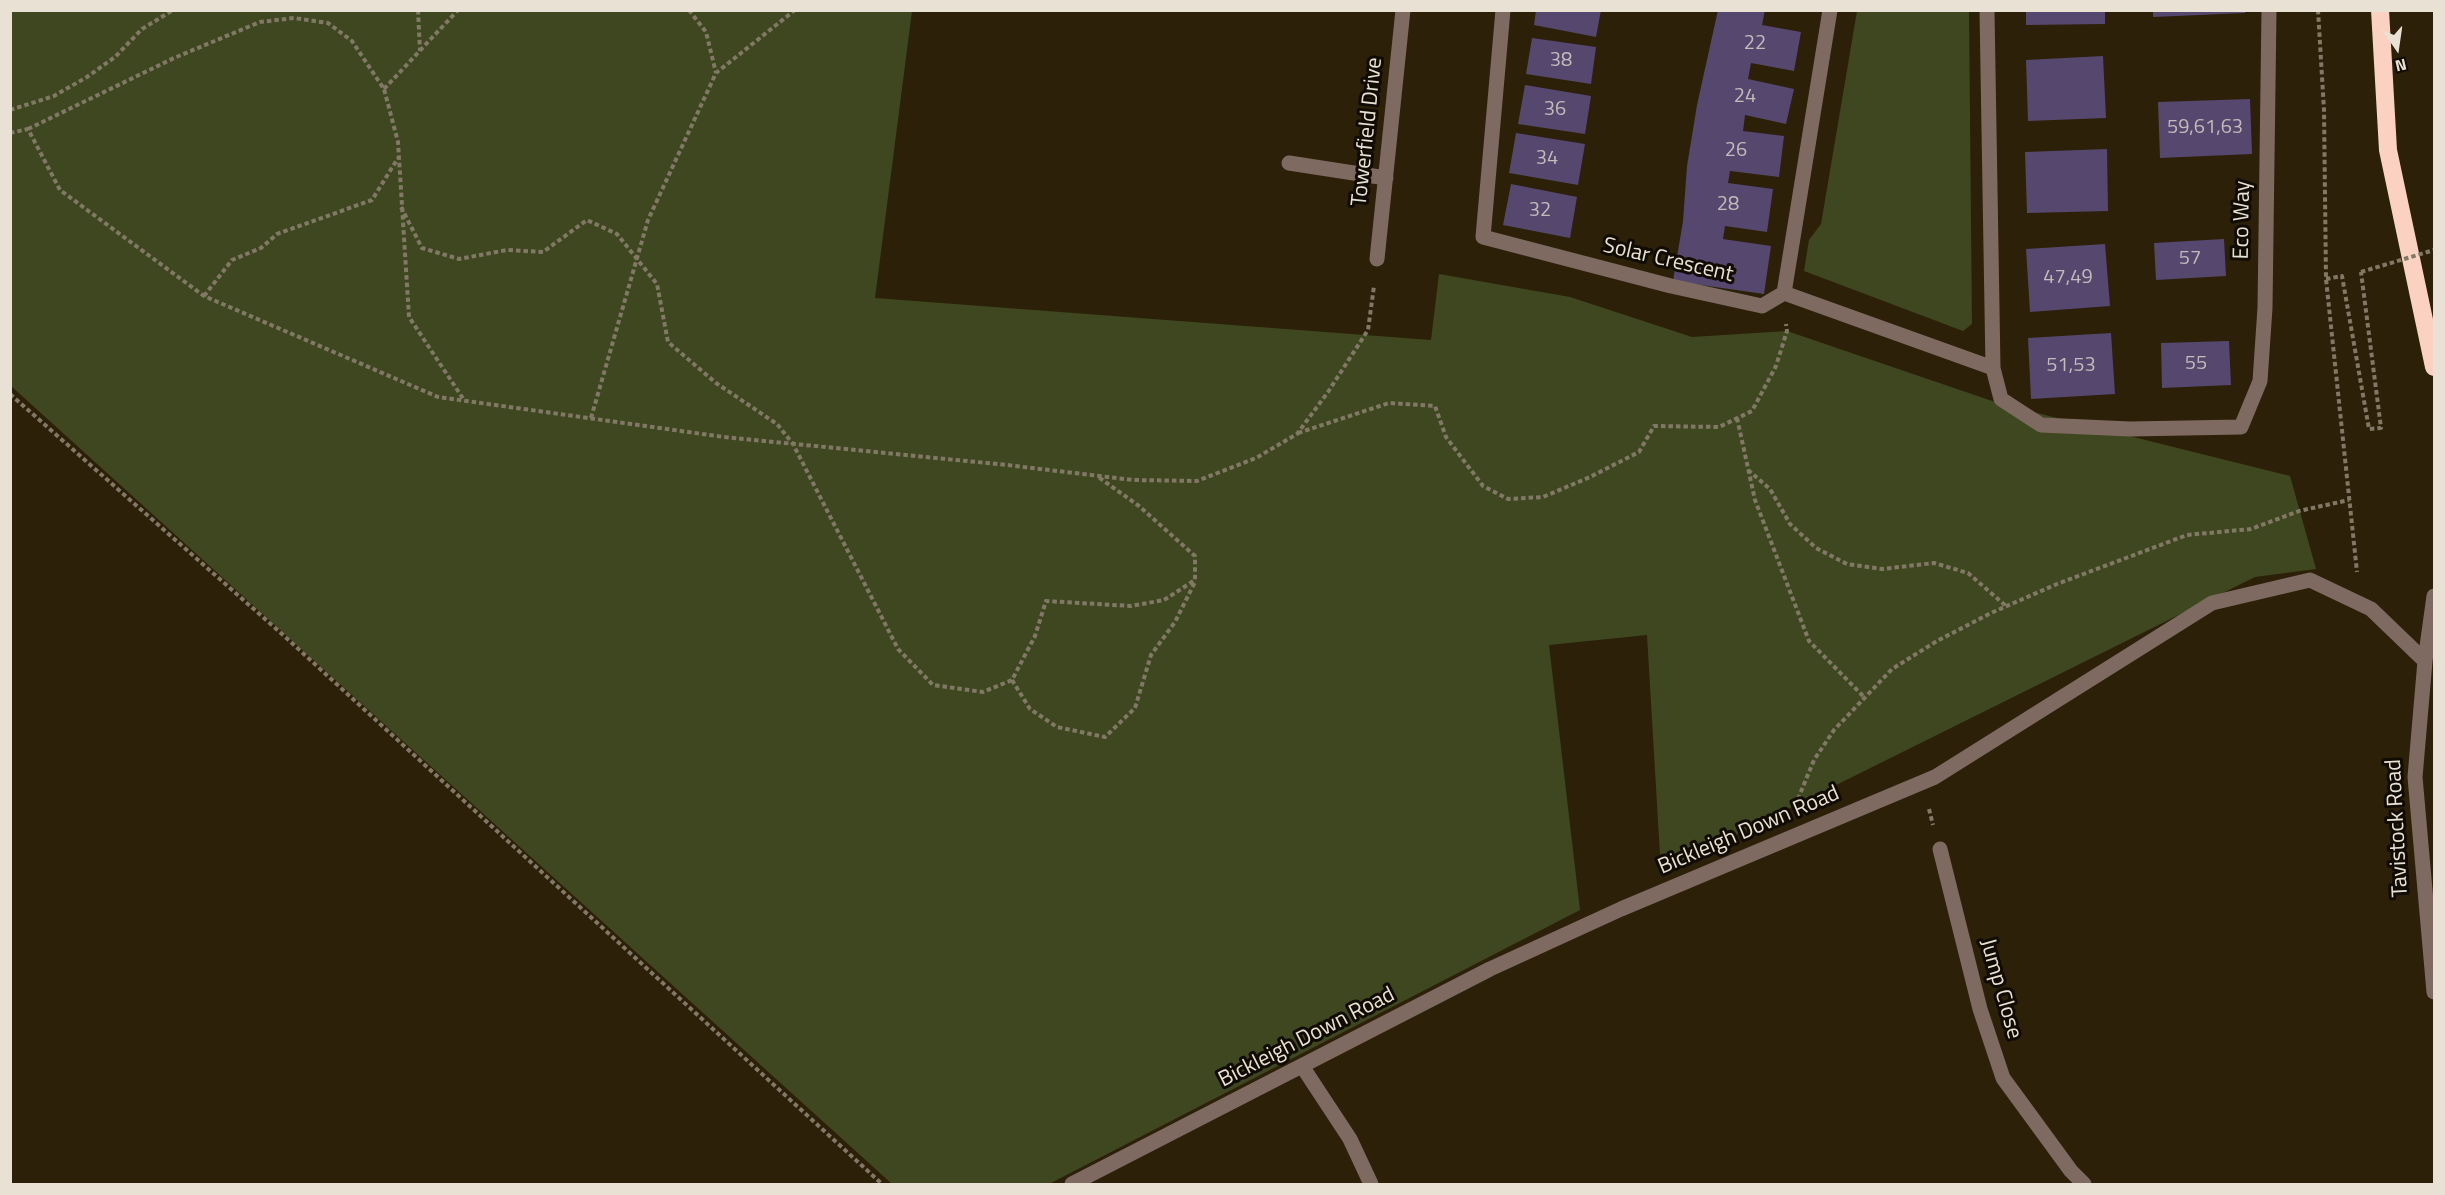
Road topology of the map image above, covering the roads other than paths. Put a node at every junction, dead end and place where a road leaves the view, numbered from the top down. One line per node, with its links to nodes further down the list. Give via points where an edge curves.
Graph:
1 (1403, 10): 8 (street, Towerfield Drive)
2 (1503, 10): 10 (street, Solar Crescent, via 1483,237 1762,306)
3 (1830, 10): 10 (street)
4 (1987, 10): 12 (street)
5 (2269, 10): 12 (street, Eco Way, via 2265,308 2260,381 2241,427 2130,429 2041,425 2001,399)
6 (2380, 10): 11 (highway, via 2388,150)
7 (1289, 163): 8 (street)
8 (1386, 178): 9 (street, Towerfield Drive)
9 (1377, 259)
10 (1784, 293): 12 (street)
11 (2434, 367)
12 (1994, 368)
13 (2434, 596): 14 (street, Tavistock Road)
14 (2430, 659): 16 (street, Tavistock Road, via 2415,777); 17 (street, Bickleigh Down Road, via 2371,609 2310,580 2212,603 1935,777 1621,909 1490,969)
15 (1940, 849): 20 (street, Jump Close, via 1980,1009 2003,1078)
16 (2434, 992)
17 (1302, 1066): 18 (street, Bickleigh Down Road); 19 (street, via 1350,1138)
18 (1072, 1185)
19 (1371, 1185)
20 (2084, 1185)

